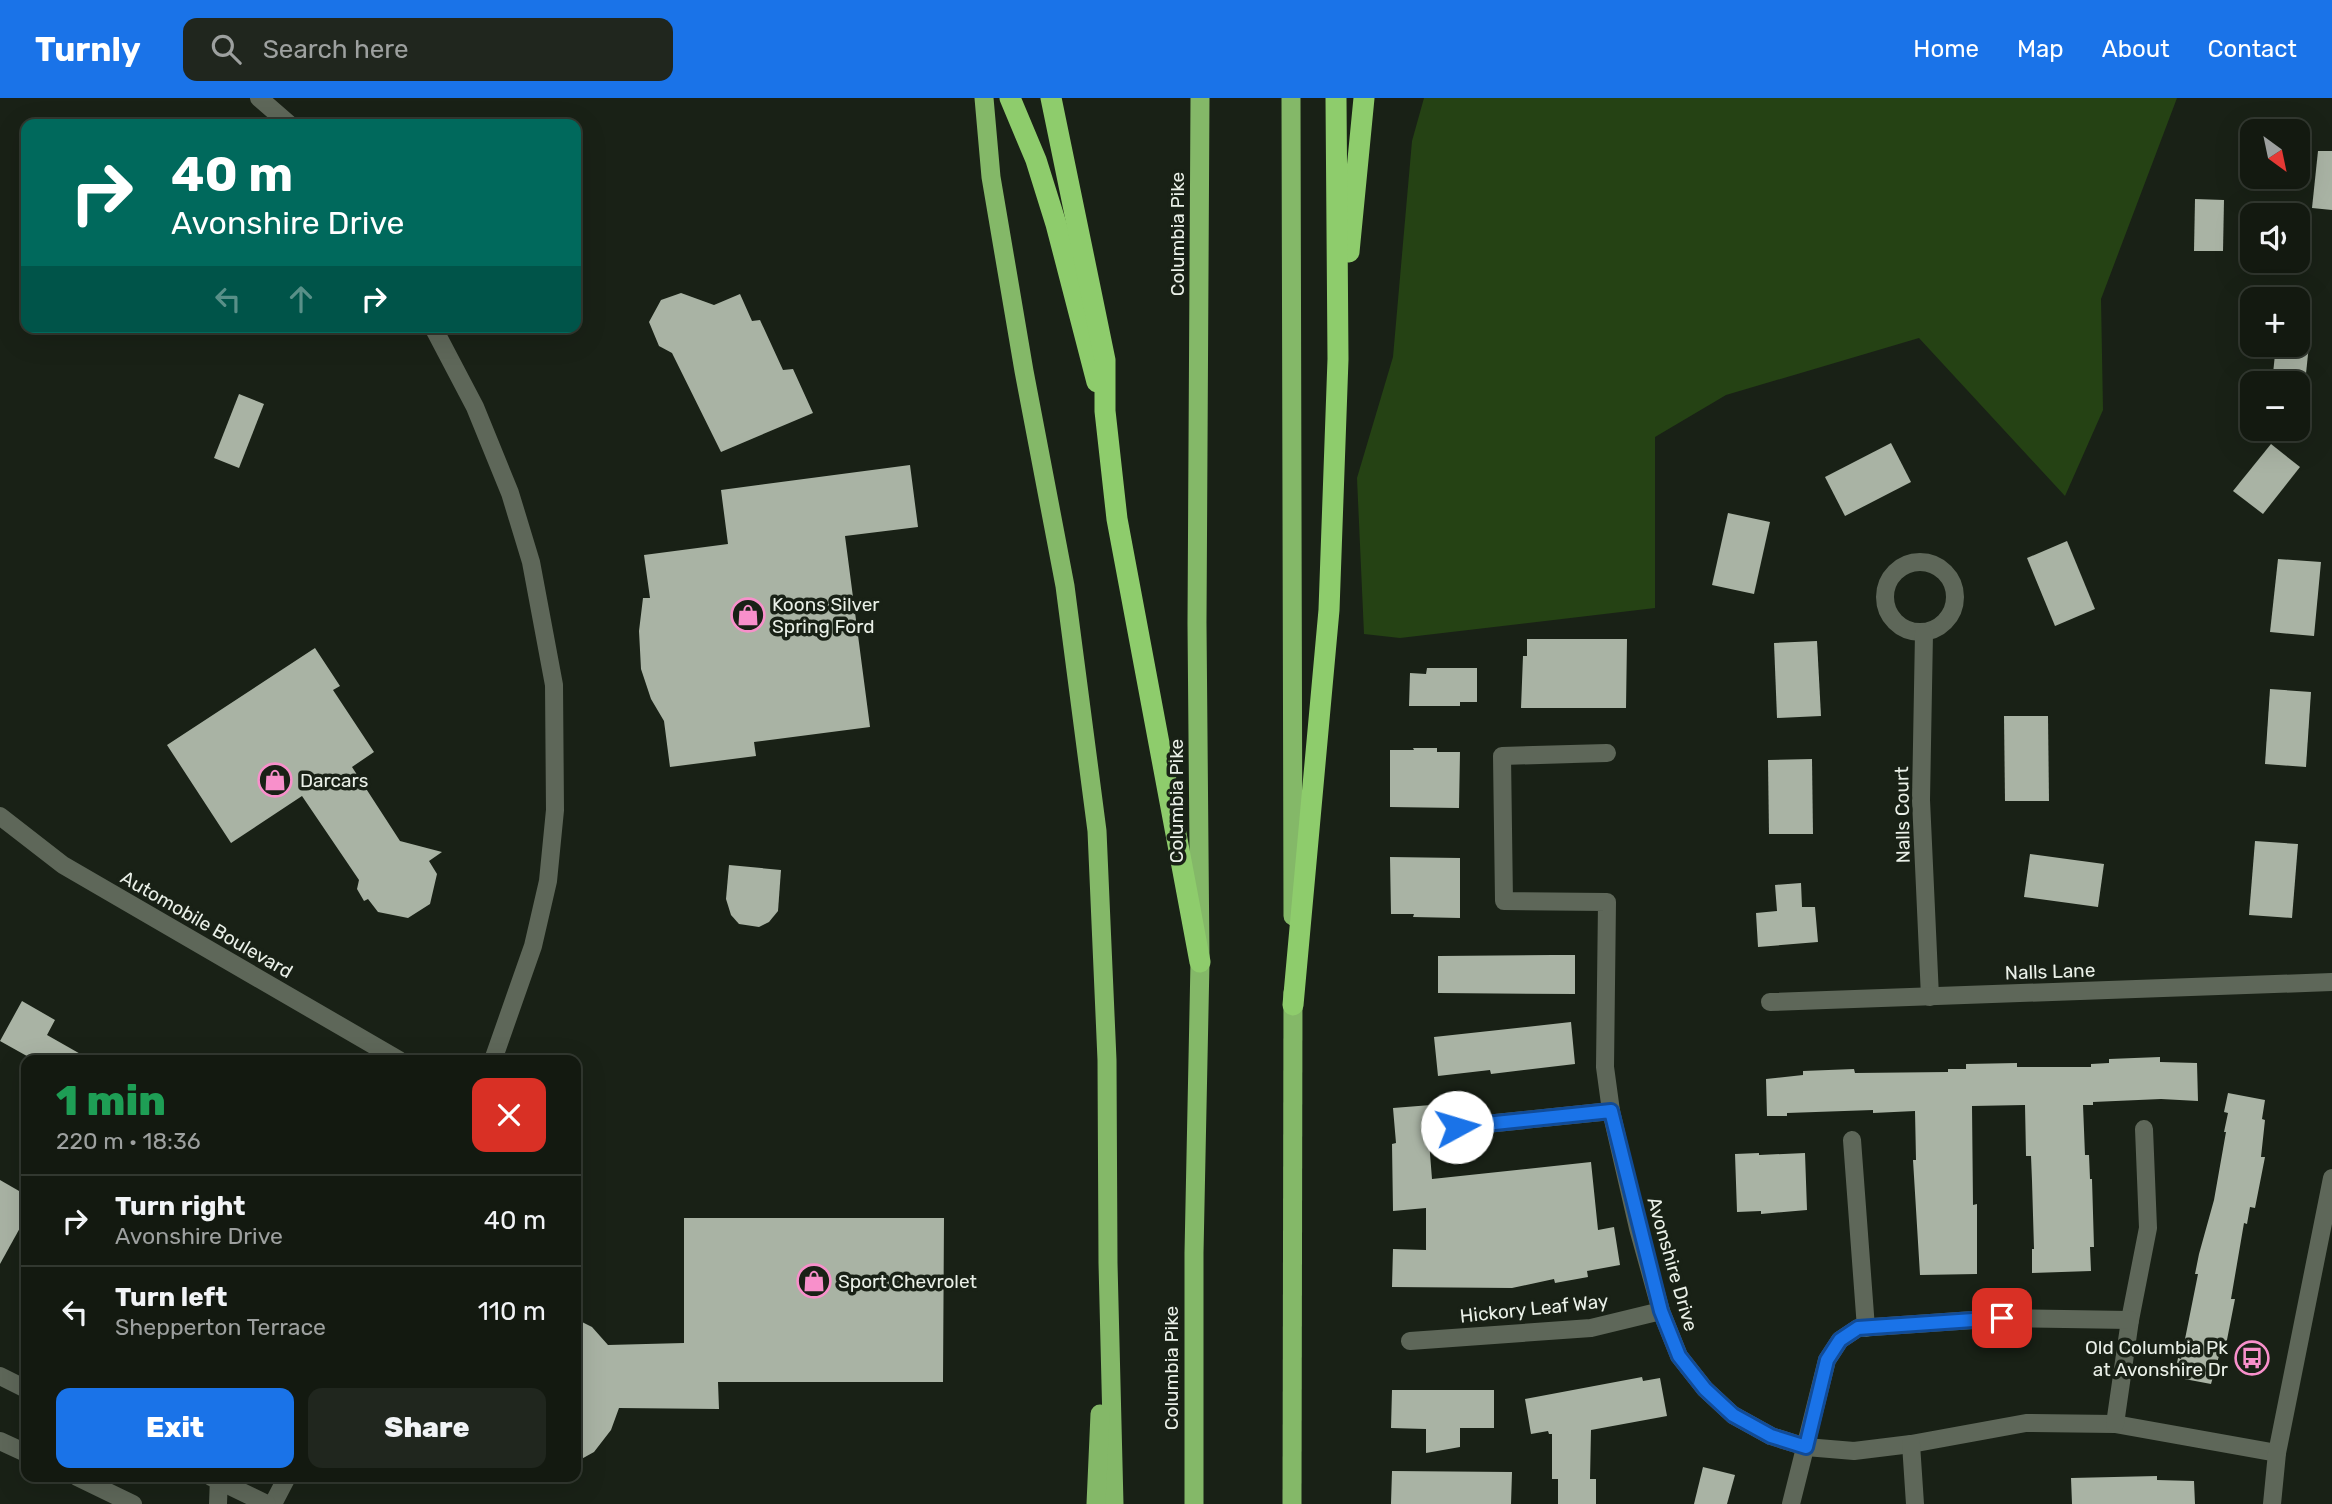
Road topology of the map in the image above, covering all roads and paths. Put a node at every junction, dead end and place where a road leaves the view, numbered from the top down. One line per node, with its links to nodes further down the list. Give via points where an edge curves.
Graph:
1 (259, 98): 9 (street)
2 (984, 98): 28 (highway, via 993,190 1065,586 1097,831 1107,1060)
3 (1010, 98): 12 (highway, via 1056,224)
4 (1051, 98): 12 (highway, via 1105,360)
5 (1200, 98): 16 (highway, Columbia Pike)
6 (1291, 98): 20 (highway)
7 (1336, 98): 11 (highway)
8 (1364, 98): 11 (highway)
9 (283, 119)
10 (436, 333): 22 (street, via 475,407 510,493 531,562 554,685 555,810 548,881 533,946)
11 (1338, 359): 20 (highway, via 1329,610)
12 (1105, 411): 16 (highway, via 1117,519)
13 (1924, 633): 13 (street, via 1946,622 1956,600 1941,568 1917,562 1896,570 1884,601 1893,621); 18 (street, Nalls Court, via 1921,800)
14 (1608, 753): 23 (street, Avonshire Drive, via 1502,755 1504,901 1607,902 1605,1068)
15 (0, 816): 21 (street, Automobile Boulevard, via 64,865)
16 (1199, 962): 51 (highway, Columbia Pike)
17 (2332, 982): 18 (street, Nalls Lane)
18 (1930, 997): 19 (street, Nalls Lane)
19 (1770, 1002)
20 (1293, 1005): 52 (highway)
21 (390, 1055)
22 (495, 1055)
23 (1611, 1111): 24 (street); 29 (street, Avonshire Drive)
24 (1457, 1127)
25 (2144, 1129): 30 (street, via 2148,1228)
26 (1852, 1140): 31 (street)
27 (2332, 1178): 40 (street)
28 (1108, 1263): 49 (highway); 50 (highway)
29 (1661, 1311): 32 (street, Hickory Leaf Way, via 1591,1328); 38 (street, Avonshire Drive, via 1679,1356 1705,1389 1733,1415 1771,1436)
30 (2130, 1320): 31 (street, via 2002,1318); 35 (street)
31 (1866, 1328): 38 (street, via 1840,1340 1827,1360)
32 (1410, 1341)
33 (0, 1376): 34 (street)
34 (21, 1386)
35 (2115, 1424): 37 (street, Avonshire Drive, via 2026,1423); 40 (street, Avonshire Drive)
36 (0, 1441): 39 (street)
37 (1910, 1444): 38 (street, Avonshire Drive, via 1854,1451); 54 (street)
38 (1806, 1447): 53 (street)
39 (21, 1451)
40 (2277, 1452): 55 (street)
41 (87, 1482): 45 (street)
42 (216, 1482): 46 (street)
43 (224, 1482): 47 (street)
44 (285, 1482): 48 (street)
45 (133, 1504)
46 (219, 1504)
47 (267, 1504)
48 (273, 1504)
49 (1096, 1504)
50 (1114, 1504)
51 (1194, 1504)
52 (1292, 1504)
53 (1791, 1504)
54 (1915, 1504)
55 (2272, 1504)

